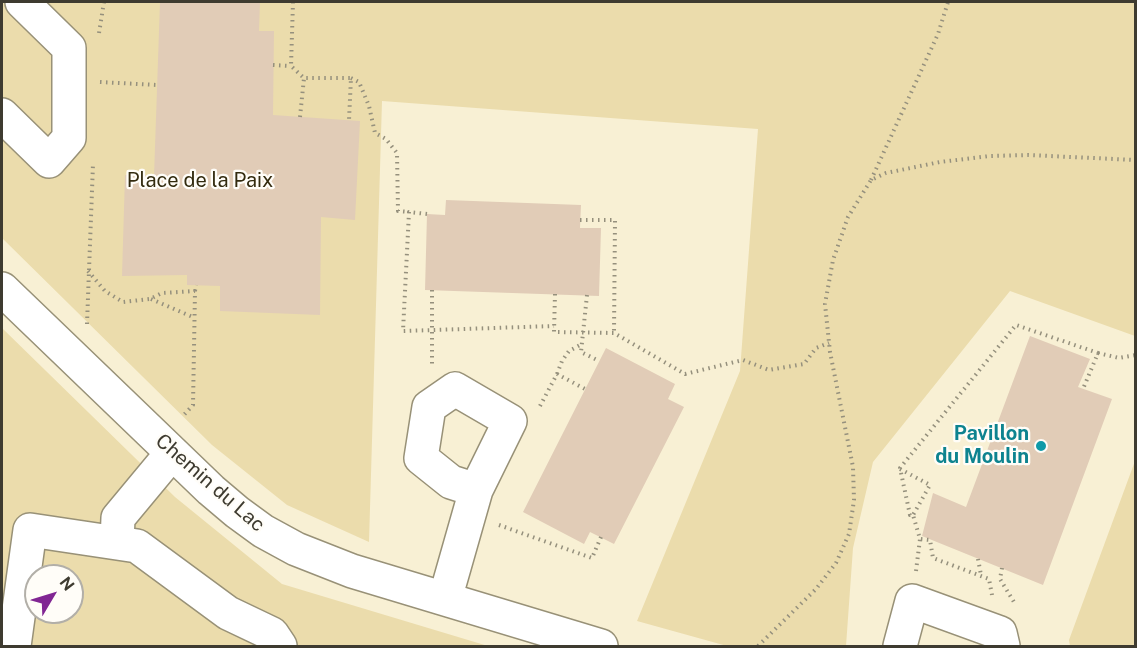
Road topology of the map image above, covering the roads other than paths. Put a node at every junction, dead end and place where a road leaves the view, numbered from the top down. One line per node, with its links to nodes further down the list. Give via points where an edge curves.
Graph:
1 (22, 2): 2 (street, via 69,48 69,138 49,161)
2 (2, 115)
3 (2, 289): 4 (street, Chemin du Lac)
4 (172, 453): 6 (street, via 118,518); 7 (street, Chemin du Lac, via 237,512 296,549 352,571)
5 (476, 490): 5 (street, via 510,421 455,390 429,407 421,458 452,482); 7 (street)
6 (117, 543): 9 (street, via 30,530); 10 (street, via 137,546 228,613 272,634)
7 (445, 599): 11 (street, Chemin du Lac)
8 (1002, 640): 12 (street, via 912,601)
9 (14, 646)
10 (280, 646)
11 (601, 646)
12 (900, 646)

